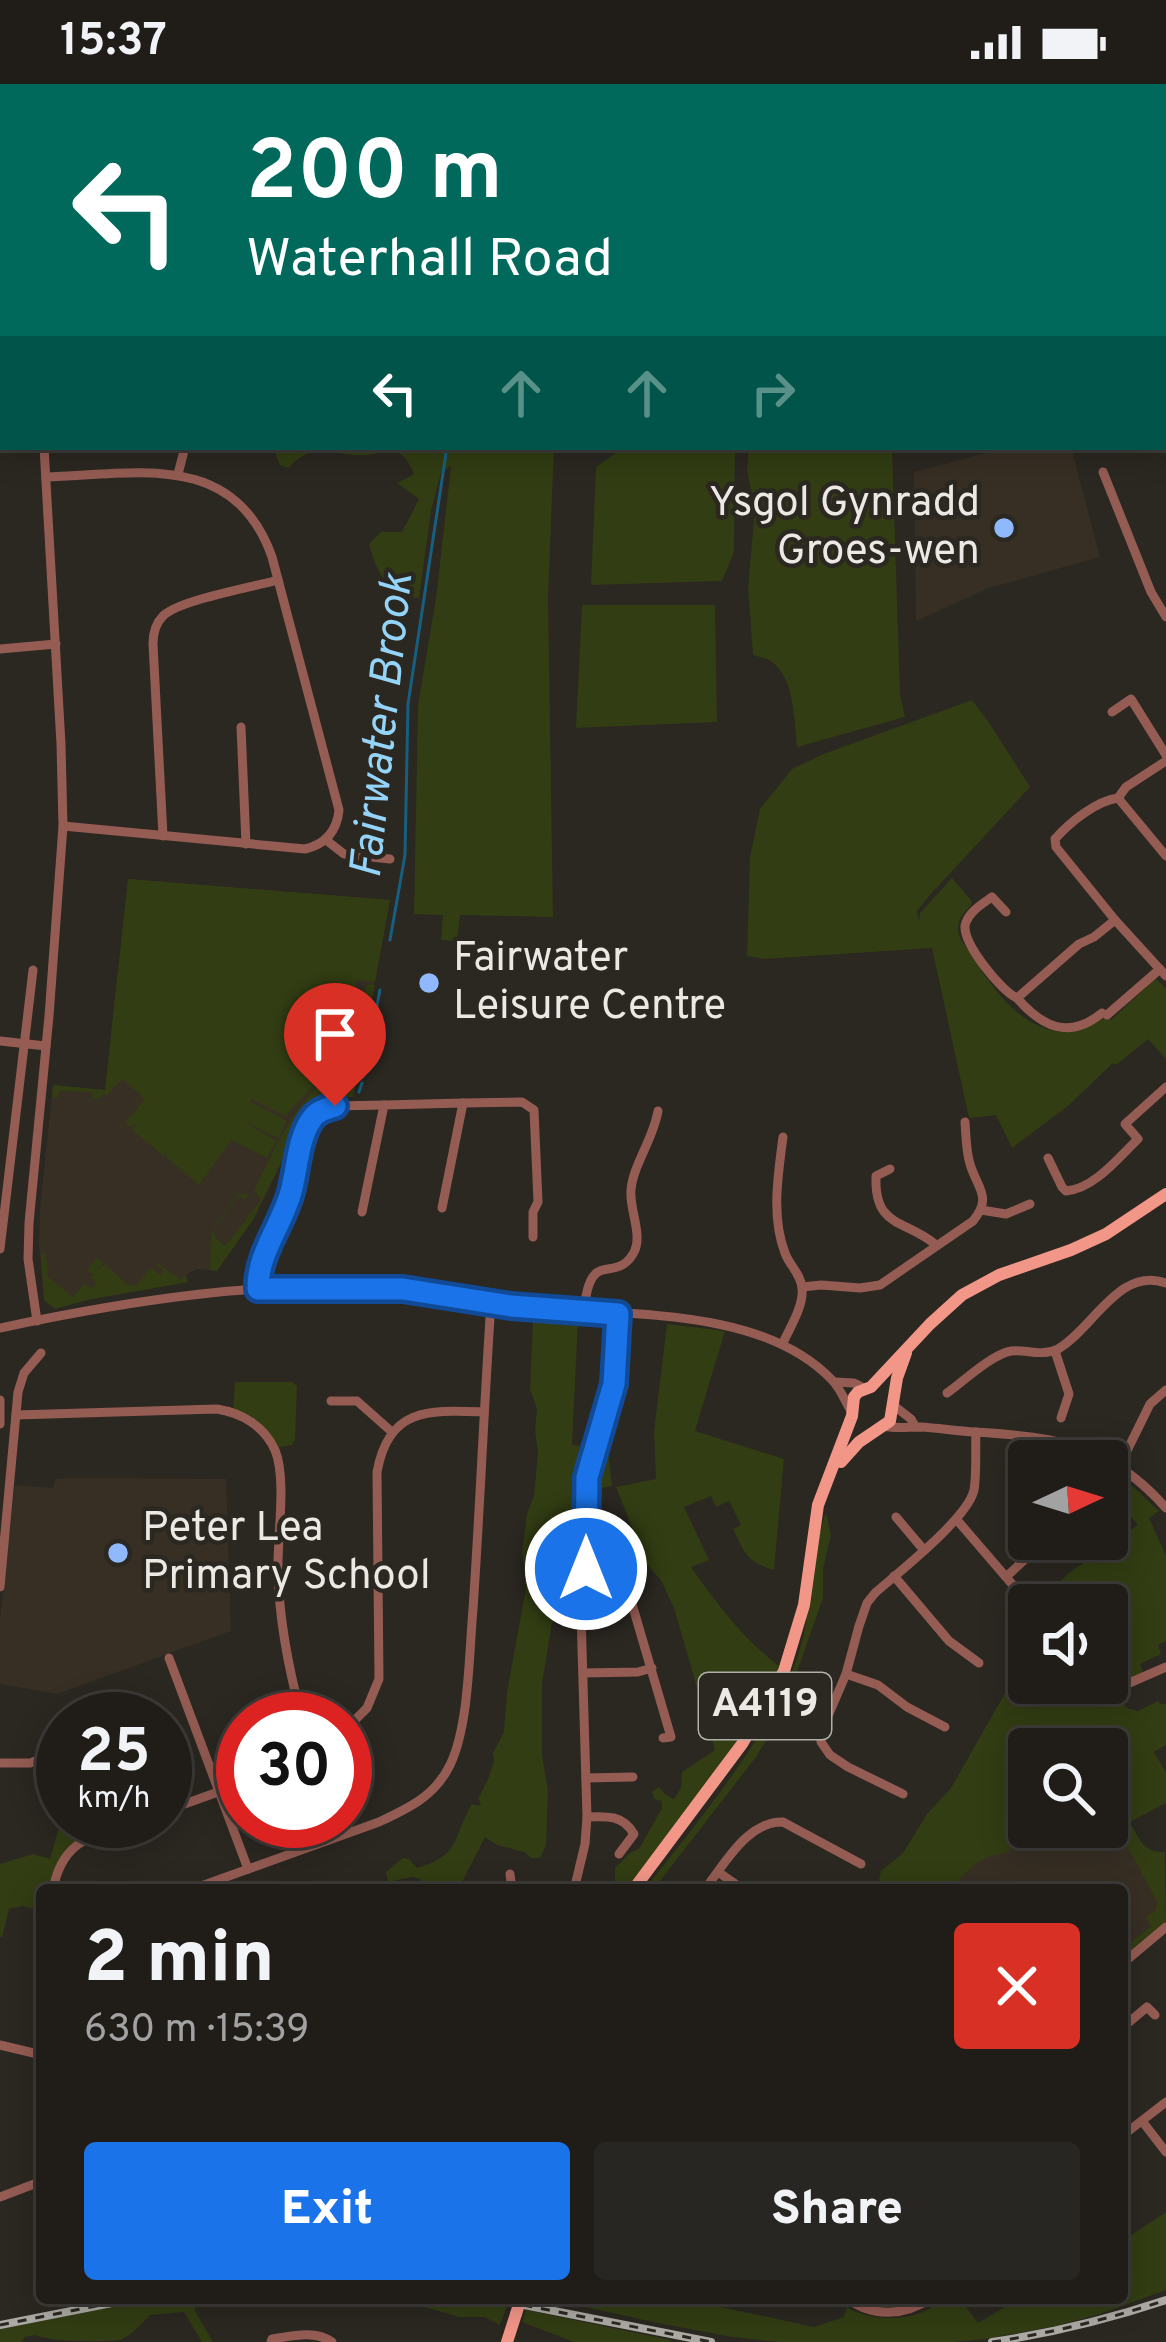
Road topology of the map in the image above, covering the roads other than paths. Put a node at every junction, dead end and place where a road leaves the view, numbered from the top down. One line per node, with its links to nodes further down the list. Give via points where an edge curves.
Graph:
1 (44, 450): 5 (street)
2 (184, 450): 4 (street)
3 (1103, 472): 7 (street)
4 (178, 474): 5 (street); 6 (street, via 240,505 262,534)
5 (46, 477): 8 (street)
6 (278, 580): 15 (street, via 183,606 156,627); 16 (street, via 338,804)
7 (1166, 617)
8 (56, 644): 9 (street); 14 (street)
9 (0, 649)
10 (1112, 712): 12 (street, via 1132,700)
11 (241, 727): 17 (street)
12 (1166, 758): 13 (street)
13 (1118, 798): 18 (street); 21 (street, via 1055,839)
14 (62, 826): 15 (street); 27 (street)
15 (163, 836): 17 (street)
16 (326, 840): 17 (street, via 299,850); 19 (street, via 344,854)
17 (246, 844)
18 (1166, 856)
19 (390, 860)
20 (1006, 912): 24 (street, via 992,897 970,914 966,934)
21 (1115, 920): 23 (street); 24 (street)
22 (33, 970): 26 (street)
23 (1163, 973): 24 (street, via 1084,1025 1041,1021)
24 (1015, 998)
25 (0, 1041): 26 (street)
26 (23, 1044): 27 (street); 43 (street)
27 (46, 1046): 50 (street, via 29,1241)
28 (1166, 1087): 34 (street, via 1125,1124 1138,1139 1078,1190 1062,1187)
29 (463, 1103): 30 (street); 38 (street); 41 (street, via 534,1109)
30 (384, 1105): 40 (street); 46 (street, via 335,1106 312,1118)
31 (658, 1111): 48 (street, via 632,1181 636,1248 630,1260 594,1274)
32 (965, 1122): 39 (street, via 968,1173 981,1187)
33 (783, 1137): 45 (street, via 779,1230)
34 (1048, 1158)
35 (890, 1169): 42 (street, via 872,1174 878,1200 892,1222)
36 (1166, 1194): 54 (main road, A4119, via 1094,1240 962,1295)
37 (1030, 1204): 39 (street, via 1006,1214)
38 (442, 1208)
39 (981, 1210): 42 (street)
40 (362, 1212)
41 (533, 1238)
42 (936, 1245): 45 (street, via 880,1285)
43 (0, 1249)
44 (1166, 1283): 53 (street, via 1127,1286)
45 (802, 1287): 52 (street)
46 (258, 1289): 47 (street, via 403,1289); 50 (street)
47 (491, 1303): 48 (street); 63 (street)
48 (584, 1311): 49 (street)
49 (618, 1314): 52 (street, via 712,1323); 91 (street, via 614,1384 587,1477)
50 (37, 1321): 51 (street)
51 (0, 1328)
52 (783, 1343): 56 (street)
53 (1055, 1351): 59 (street, via 995,1356); 66 (street, via 1070,1394)
54 (906, 1352): 57 (main road, A4119); 62 (main road, A4119)
55 (41, 1353): 65 (street, via 20,1381)
56 (835, 1382): 57 (street); 64 (street)
57 (867, 1387): 62 (main road, via 884,1390); 64 (main road, A4119, via 854,1397)
58 (1166, 1390): 73 (street)
59 (947, 1393)
60 (0, 1400): 67 (street)
61 (331, 1400): 70 (street, via 357,1401)
62 (892, 1402): 68 (street); 69 (main road, A4119)
63 (484, 1412): 70 (street, via 425,1412); 105 (street, via 470,1655 452,1761 429,1795)
64 (852, 1413): 69 (main road, via 863,1427); 76 (main road, A4119)
65 (16, 1415): 74 (street); 94 (street, via 217,1409 247,1418 268,1437 279,1468 280,1599)
66 (1061, 1418)
67 (0, 1422)
68 (915, 1426): 69 (street); 71 (street)
69 (880, 1428): 76 (main road, A4119, via 848,1451)
70 (392, 1432): 95 (street, via 377,1472 380,1679)
71 (976, 1432): 72 (street); 78 (street, via 974,1488)
72 (1056, 1440)
73 (1128, 1449)
74 (6, 1461): 85 (street)
75 (1128, 1472): 77 (street)
76 (823, 1489): 118 (main road, A4119, via 784,1671 742,1744)
77 (1166, 1508)
78 (957, 1520): 80 (street); 83 (street)
79 (903, 1521): 80 (street)
80 (922, 1549): 82 (street)
81 (1024, 1560): 83 (street)
82 (894, 1576): 88 (street); 92 (street, via 867,1604)
83 (1006, 1577): 84 (street)
84 (1012, 1584)
85 (0, 1587)
86 (631, 1612): 90 (street)
87 (169, 1658): 102 (street)
88 (971, 1662)
89 (1166, 1667): 93 (street)
90 (652, 1668): 91 (street); 97 (street, via 671,1737)
91 (583, 1673): 100 (street)
92 (846, 1674): 96 (street); 103 (street, via 821,1742 848,1768)
93 (1128, 1683)
94 (296, 1692)
95 (372, 1697)
96 (945, 1727)
97 (663, 1738)
98 (36, 1761): 99 (street)
99 (0, 1763)
100 (586, 1778): 101 (street); 104 (street)
101 (625, 1781)
102 (216, 1787)
103 (903, 1794)
104 (587, 1816): 109 (street, via 618,1817 633,1830); 117 (street)
105 (372, 1823)
106 (73, 1848): 114 (street)
107 (240, 1848): 111 (street)
108 (306, 1848): 111 (street)
109 (619, 1855)
110 (861, 1864): 112 (street, via 772,1821 751,1832)
111 (248, 1869): 115 (street)
112 (718, 1872): 119 (street); 120 (street)
113 (510, 1874): 116 (street)
114 (55, 1884)
115 (207, 1884)
116 (511, 1884)
117 (575, 1884)
118 (637, 1884)
119 (709, 1884)
120 (735, 1884)
121 (1166, 1927): 122 (street)
122 (1128, 1959)
123 (1155, 2015): 124 (street, via 1148,2007)
124 (1128, 2023)
125 (0, 2045): 126 (street)
126 (36, 2053)
127 (1166, 2102): 128 (street)
128 (1142, 2121): 129 (street); 130 (street)
129 (1128, 2132)
130 (1166, 2152)
131 (36, 2182): 132 (street)
132 (0, 2197)
133 (519, 2304): 138 (main road, bridge)
134 (856, 2304): 135 (street, via 878,2313)
135 (922, 2304)
136 (268, 2338): 137 (street, via 319,2335)
137 (332, 2342)
138 (507, 2342)

